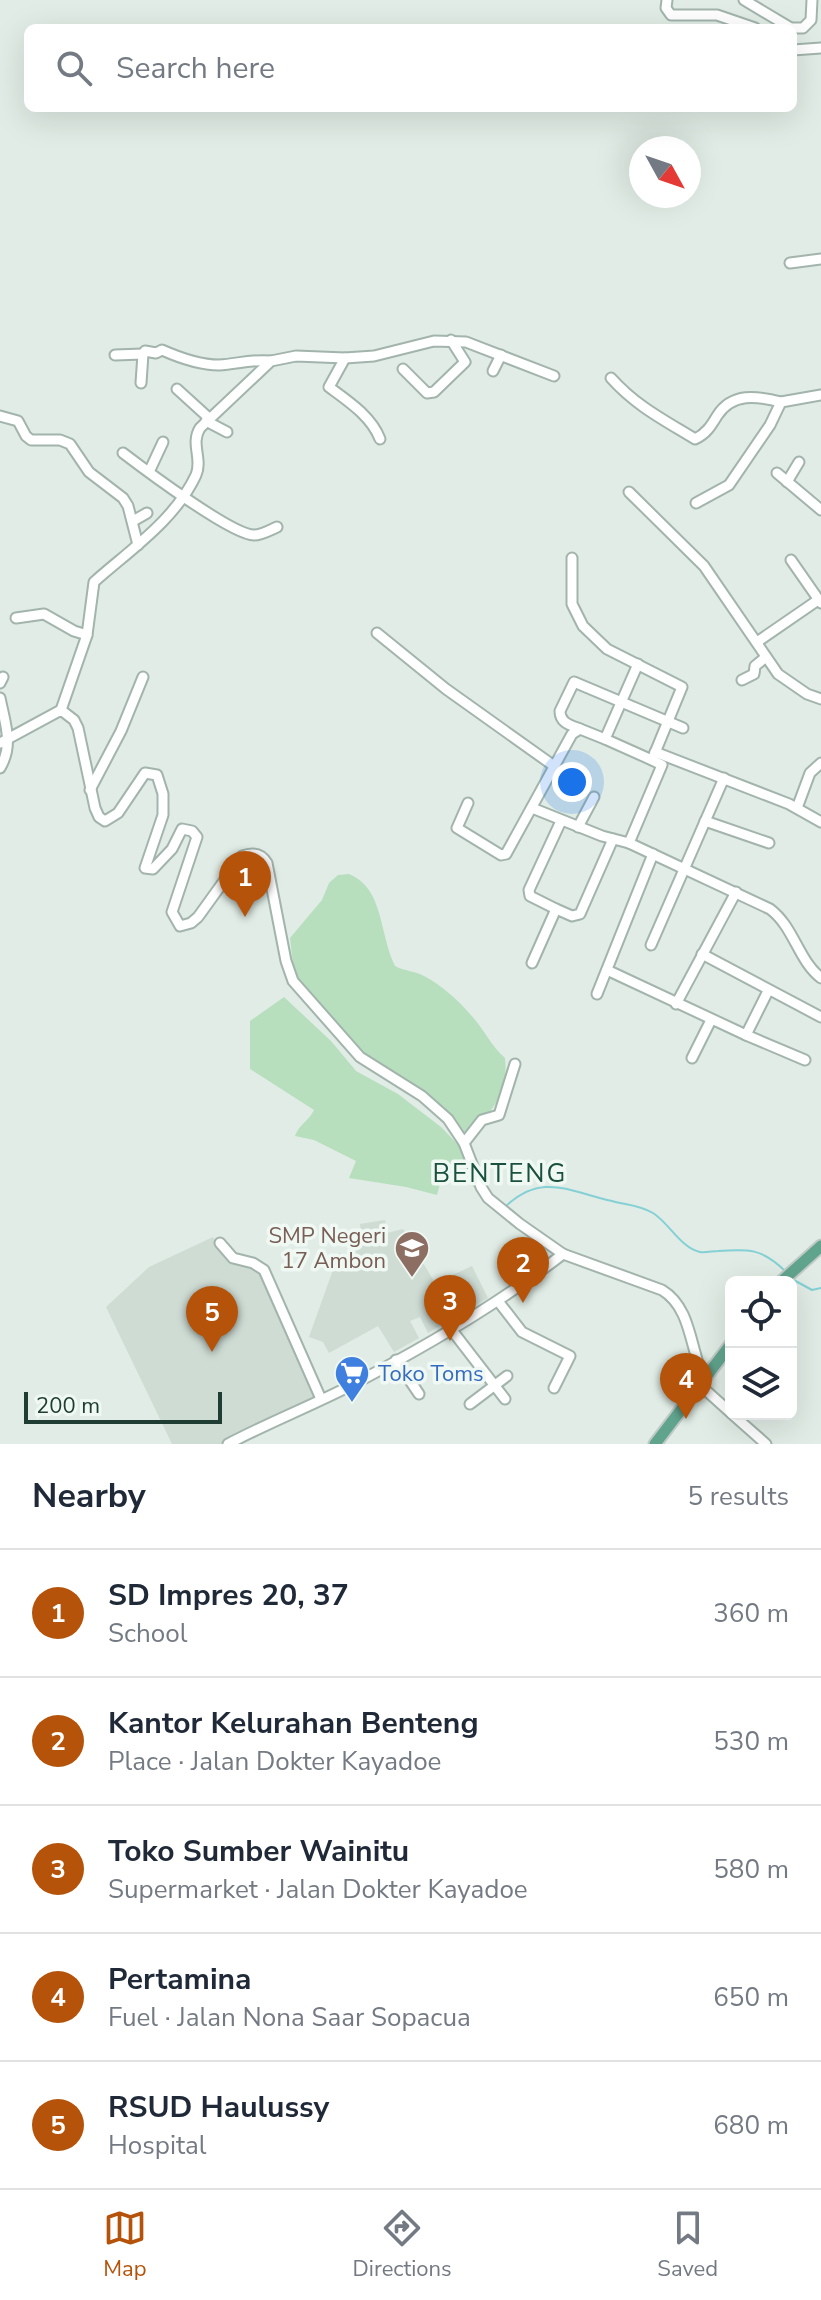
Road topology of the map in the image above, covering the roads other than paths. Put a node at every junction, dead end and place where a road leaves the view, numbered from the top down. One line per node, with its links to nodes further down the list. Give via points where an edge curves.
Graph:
1 (667, 0): 4 (street, via 671,15 717,15)
2 (744, 0): 5 (street)
3 (812, 0): 6 (street, via 811,20)
4 (743, 24)
5 (785, 24)
6 (797, 28)
7 (821, 48): 8 (street)
8 (797, 50)
9 (821, 259): 10 (street)
10 (790, 263)
11 (451, 340): 14 (street); 15 (street); 17 (street, via 465,362 434,392 425,391)
12 (143, 354): 13 (street); 16 (street, via 162,350 215,365); 21 (street)
13 (115, 355)
14 (501, 355): 18 (street); 19 (street)
15 (345, 358): 16 (street); 28 (street, via 329,387 365,417)
16 (271, 361): 26 (street)
17 (403, 369)
18 (493, 371)
19 (554, 376)
20 (611, 378): 24 (street, via 646,411 695,439 726,403 753,397)
21 (141, 383)
22 (177, 389): 26 (street)
23 (821, 395): 24 (street)
24 (781, 402): 37 (street, via 729,485)
25 (0, 416): 40 (street, via 18,421 31,440 70,444 89,472 123,498)
26 (208, 420): 27 (street); 36 (street, via 195,437 198,469)
27 (227, 432)
28 (380, 439)
29 (163, 442): 32 (street)
30 (123, 453): 32 (street)
31 (799, 462): 34 (street)
32 (149, 472): 36 (street)
33 (777, 473): 34 (street)
34 (787, 482): 38 (street)
35 (629, 492): 49 (street, via 704,566)
36 (183, 497): 41 (street, via 249,535); 42 (street)
37 (696, 503)
38 (821, 510)
39 (147, 513): 40 (street)
40 (133, 521): 42 (street)
41 (277, 527)
42 (138, 545): 48 (street, via 94,582)
43 (572, 558): 51 (street, via 571,594 577,617 600,645)
44 (791, 560): 45 (street)
45 (820, 601): 49 (street)
46 (16, 618): 48 (street, via 44,614)
47 (377, 633): 66 (street)
48 (87, 635): 57 (street)
49 (757, 642): 50 (street)
50 (766, 657): 53 (street); 55 (street, via 783,678)
51 (638, 664): 56 (street); 58 (street, via 682,687)
52 (143, 677): 69 (street)
53 (742, 680)
54 (0, 698): 63 (street)
55 (821, 699)
56 (622, 701): 58 (street); 61 (street, via 574,682 560,717); 62 (street)
57 (61, 710): 63 (street); 69 (street, via 76,724)
58 (669, 722): 60 (street); 64 (street)
59 (0, 725): 63 (street)
60 (683, 728)
61 (580, 729): 62 (street); 66 (street)
62 (605, 739): 64 (street)
63 (5, 741): 67 (street)
64 (658, 758): 68 (street); 79 (street)
65 (821, 763): 73 (street, via 810,773)
66 (554, 766): 72 (street)
67 (0, 768)
68 (724, 778): 73 (street); 75 (street)
69 (90, 790): 99 (street, via 105,821 118,813 145,773 157,775 163,815 145,868 153,869 168,855 182,829 197,837 172,912 180,926 198,917 242,856 263,857 293,981 360,1057 436,1107)
70 (594, 797): 77 (street)
71 (468, 803): 72 (street, via 457,828 501,855 509,851)
72 (532, 808): 74 (street)
73 (797, 808): 76 (street)
74 (561, 821): 77 (street); 84 (street, via 528,892)
75 (705, 821): 80 (street); 82 (street)
76 (821, 822)
77 (578, 827): 78 (street)
78 (613, 839): 79 (street); 84 (street, via 580,914)
79 (629, 843): 81 (street)
80 (769, 843)
81 (653, 854): 82 (street); 88 (street)
82 (685, 869): 83 (street); 85 (street)
83 (736, 892): 86 (street); 89 (street, via 780,917)
84 (556, 909): 87 (street)
85 (651, 945)
86 (702, 954): 90 (street); 92 (street)
87 (532, 963)
88 (607, 970): 91 (street); 92 (street)
89 (821, 978)
90 (768, 991): 93 (street); 95 (street)
91 (597, 994)
92 (676, 1004): 94 (street)
93 (821, 1017)
94 (711, 1020): 95 (street); 96 (street)
95 (746, 1035): 97 (street)
96 (692, 1058)
97 (805, 1060)
98 (515, 1064): 99 (street, via 499,1115 482,1120)
99 (464, 1143): 102 (street, via 488,1198)
100 (220, 1243): 113 (street, via 233,1258 264,1270)
101 (821, 1246): 103 (main road)
102 (563, 1254): 104 (street); 109 (street, via 662,1290 675,1300 686,1320)
103 (787, 1276)
104 (498, 1301): 105 (street); 111 (street, via 522,1332 570,1356)
105 (451, 1329): 107 (street); 110 (street)
106 (728, 1348): 109 (main road)
107 (396, 1360): 112 (street); 113 (street)
108 (507, 1376): 110 (street)
109 (702, 1382): 116 (street); 119 (main road)
110 (493, 1385): 114 (street); 115 (street)
111 (554, 1388)
112 (419, 1394)
113 (321, 1399): 118 (street)
114 (505, 1399)
115 (470, 1404)
116 (725, 1407)
117 (738, 1420): 120 (street)
118 (228, 1444)
119 (655, 1444)
120 (766, 1444)

